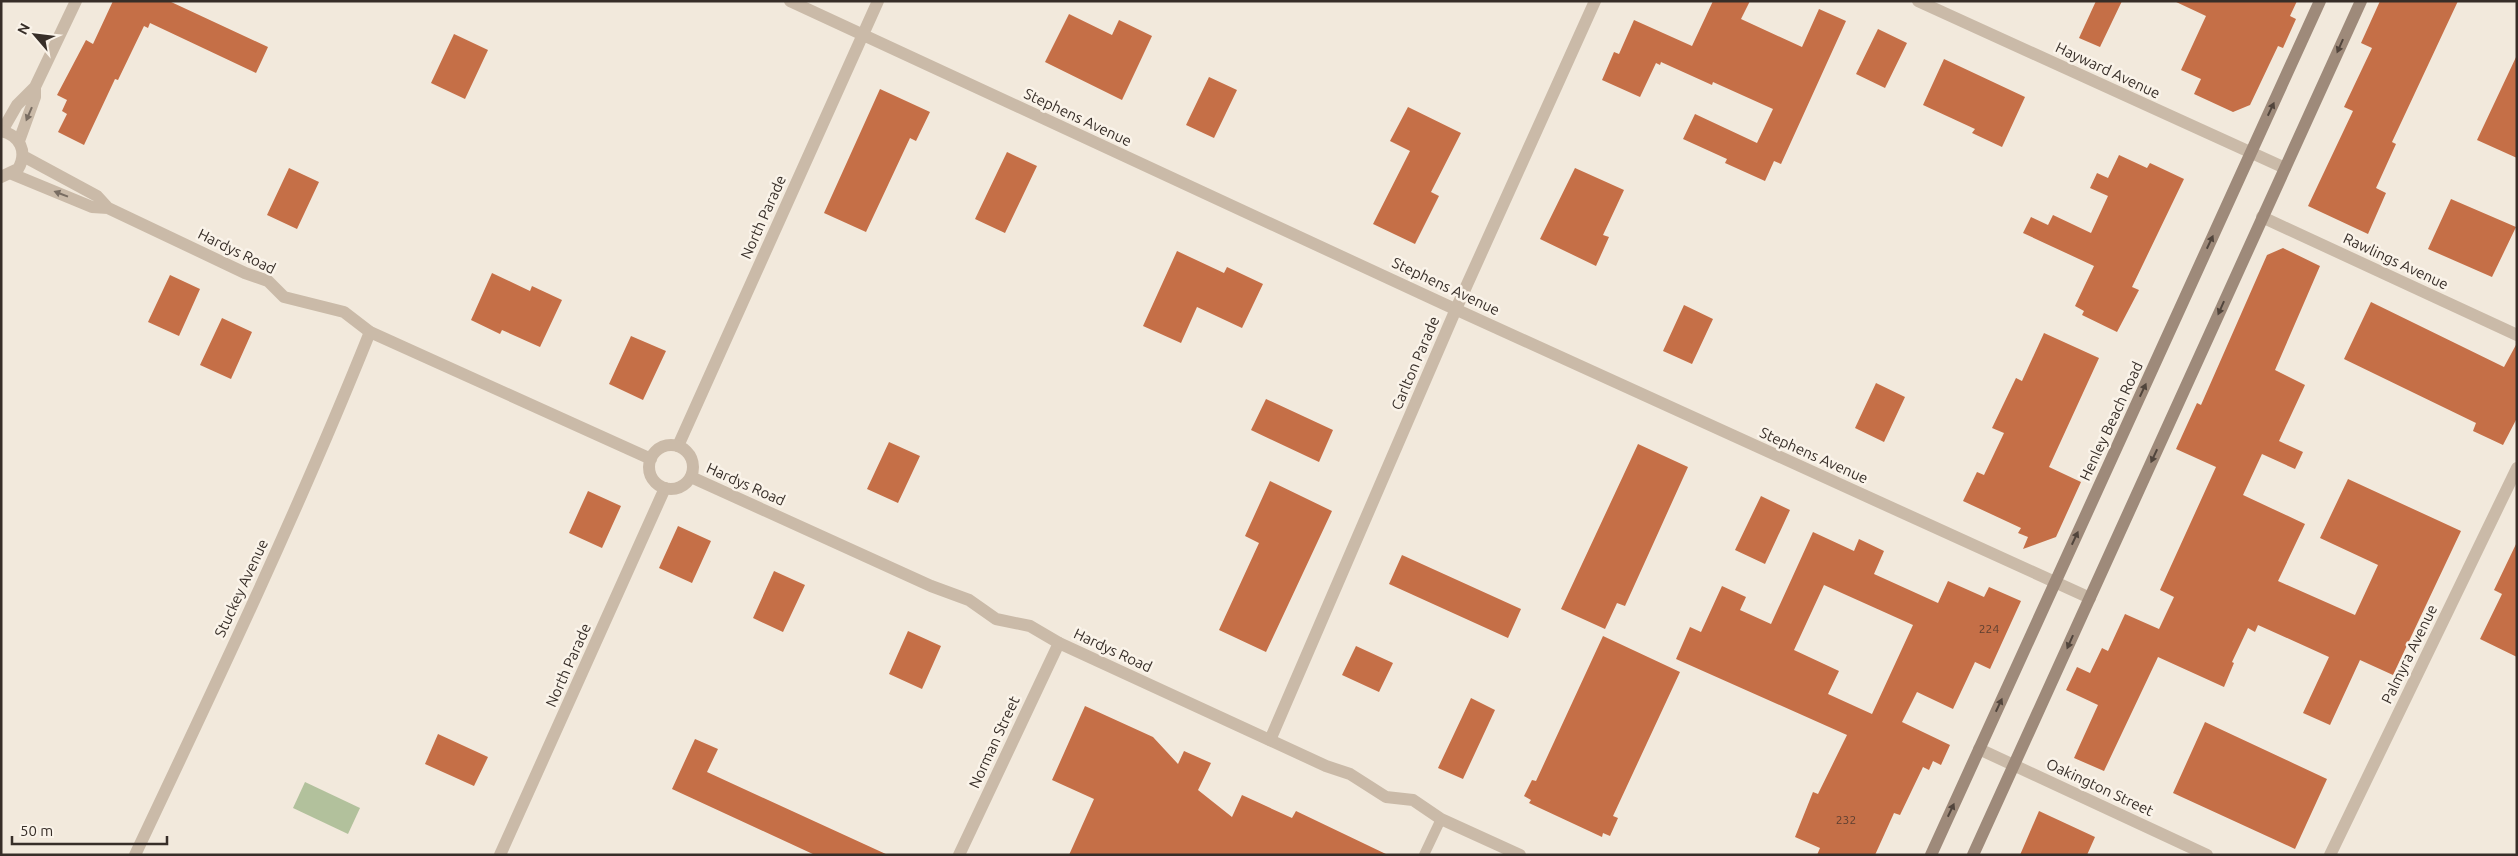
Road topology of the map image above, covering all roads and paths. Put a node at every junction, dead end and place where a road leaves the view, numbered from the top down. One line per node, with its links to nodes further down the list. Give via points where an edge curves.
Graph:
1 (76, 1): 9 (street)
2 (790, 1): 8 (street, Stephens Avenue)
3 (878, 1): 8 (street, North Parade)
4 (1595, 1): 18 (street, Carlton Parade)
5 (1918, 1): 12 (street, Hayward Avenue)
6 (2320, 1): 12 (main road, Henley Beach Road, one-way to 6)
7 (2360, 1): 14 (main road, one-way to 14)
8 (862, 35): 18 (street, Stephens Avenue); 21 (street, North Parade)
9 (35, 87): 10 (street, via 17,105); 11 (street, one-way to 11, via 36,96)
10 (1, 131): 11 (street)
11 (19, 140): 13 (street)
12 (2251, 153): 14 (street, Hayward Avenue); 26 (main road, Henley Beach Road, one-way to 12)
13 (23, 156): 15 (street, via 21,163); 16 (street, Hardys Road, via 98,196)
14 (2285, 168): 17 (main road)
15 (4, 177): 16 (street, Hardys Road, one-way to 15, via 92,207)
16 (108, 208): 19 (street, Hardys Road, via 268,281 284,298 344,312)
17 (2262, 217): 20 (street, Rawlings Avenue); 27 (main road, one-way to 27)
18 (1456, 309): 26 (street, Stephens Avenue); 29 (street, Carlton Parade)
19 (370, 332): 22 (street, Hardys Road); 33 (street, Stuckey Avenue, via 278,546)
20 (2517, 335)
21 (678, 446): 22 (street, via 667,445 657,450); 24 (street, via 688,453 693,464)
22 (651, 459): 25 (street, via 649,471 654,482)
23 (2517, 468): 41 (street, Palmyra Avenue)
24 (691, 477): 25 (street, via 675,489); 28 (street, Hardys Road, via 931,586 969,600 996,619 1030,626)
25 (665, 488): 34 (street, North Parade)
26 (2055, 582): 27 (street, Stephens Avenue); 30 (main road, Henley Beach Road, one-way to 26)
27 (2090, 598): 31 (main road, one-way to 31)
28 (1058, 643): 29 (street, Hardys Road); 35 (street, Norman Street)
29 (1270, 740): 32 (street, Hardys Road, via 1350,774 1386,797 1414,800)
30 (1979, 749): 31 (street, Oakington Street); 38 (main road, Henley Beach Road, one-way to 30)
31 (2014, 765): 39 (main road); 40 (street, Oakington Street)
32 (1441, 819): 36 (lane); 37 (street, Hardys Road)
33 (134, 855)
34 (500, 855)
35 (959, 855)
36 (1424, 855)
37 (1520, 855)
38 (1931, 855)
39 (1973, 855)
40 (2207, 855)
41 (2330, 855)

